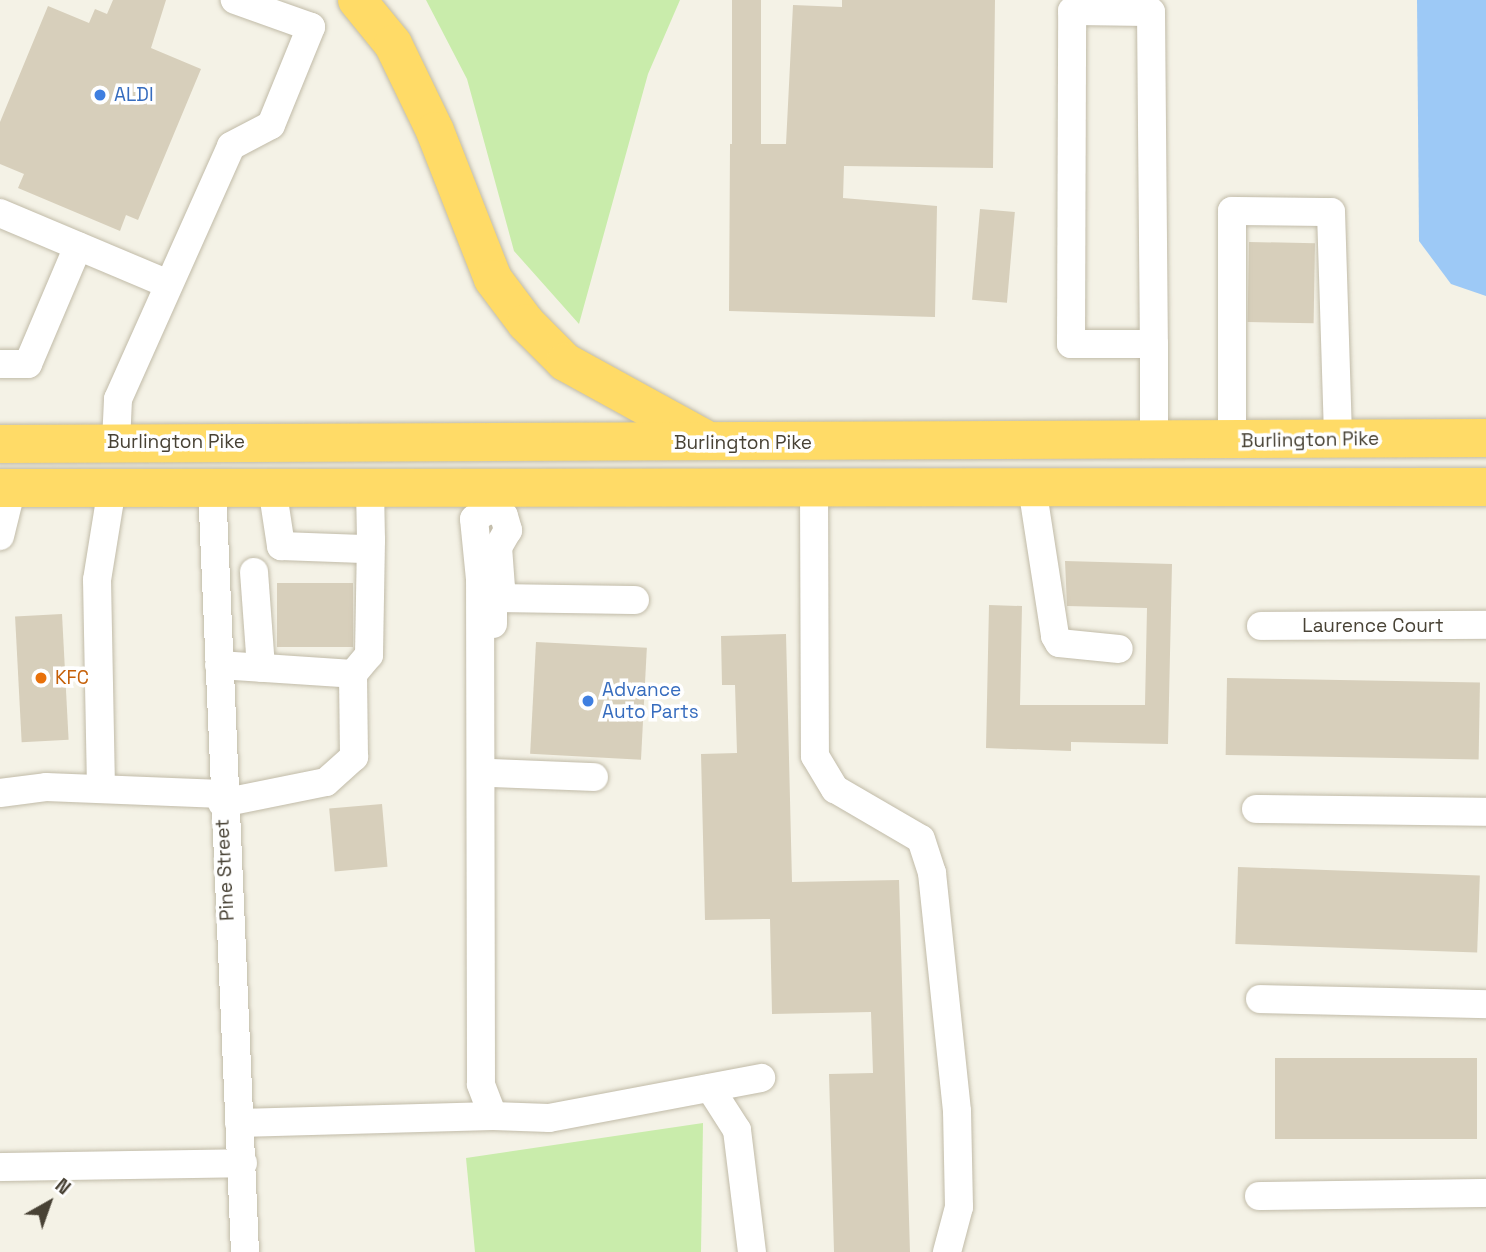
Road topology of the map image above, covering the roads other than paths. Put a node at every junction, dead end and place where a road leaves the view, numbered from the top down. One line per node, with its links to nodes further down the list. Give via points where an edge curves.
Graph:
1 (235, 0): 5 (street, via 311,27 271,125 231,146)
2 (357, 0): 13 (highway, via 393,44 435,131 493,279 526,323 565,362)
3 (0, 213): 4 (street)
4 (78, 246): 5 (street); 7 (street, via 28,364)
5 (166, 283): 12 (street, via 118,399)
6 (1154, 344): 6 (street, via 1151,12 1072,11 1071,344); 11 (street)
7 (0, 364)
8 (1486, 438): 9 (highway, Burlington Pike)
9 (1338, 439): 10 (highway, Burlington Pike); 10 (street, via 1331,212 1232,211)
10 (1232, 440): 11 (highway, Burlington Pike)
11 (1154, 441): 13 (highway, Burlington Pike)
12 (116, 442): 13 (highway, Burlington Pike); 14 (highway, Burlington Pike)
13 (712, 443)
14 (0, 444)
15 (814, 486): 20 (highway); 23 (highway); 57 (street, via 815,756 835,789 921,839 932,873 957,1111 958,1206)
16 (6, 487): 22 (highway); 24 (street)
17 (212, 487): 18 (highway); 22 (highway); 27 (street, Pine Street)
18 (272, 487): 19 (highway); 26 (street)
19 (370, 487): 23 (highway); 25 (street)
20 (1032, 487): 21 (highway); 33 (street, via 1055,636 1059,643)
21 (1486, 487)
22 (113, 488): 40 (street, via 97,580)
23 (491, 498): 29 (street, via 508,530 498,547 501,589); 49 (street, via 474,519 480,592 481,1084)
24 (0, 536)
25 (371, 540): 26 (street, via 363,549); 36 (street, via 369,655)
26 (281, 546): 28 (street)
27 (215, 572): 28 (street); 34 (street, Pine Street)
28 (254, 572): 35 (street)
29 (493, 598): 30 (street); 37 (street)
30 (635, 600)
31 (1486, 625): 32 (street, Laurence Court)
32 (1261, 626)
33 (1119, 649)
34 (219, 665): 35 (street); 42 (street, Pine Street)
35 (261, 668): 36 (street)
36 (353, 674): 42 (street, via 354,757 326,782)
37 (493, 773): 38 (street); 49 (street, via 494,1086)
38 (594, 777)
39 (0, 783): 41 (street)
40 (101, 788): 41 (street); 42 (street)
41 (0, 793)
42 (222, 799): 50 (street, Pine Street)
43 (1256, 809): 44 (street)
44 (1486, 812)
45 (1259, 999): 46 (street)
46 (1486, 1004)
47 (761, 1078): 48 (street)
48 (710, 1088): 49 (street, via 549,1118); 56 (street, via 737,1130)
49 (490, 1105): 50 (street)
50 (239, 1123): 51 (street, Pine Street)
51 (243, 1163): 52 (street); 55 (street, Pine Street)
52 (0, 1167)
53 (1486, 1193): 54 (street)
54 (1259, 1196)
55 (246, 1252)
56 (752, 1252)
57 (947, 1252)

